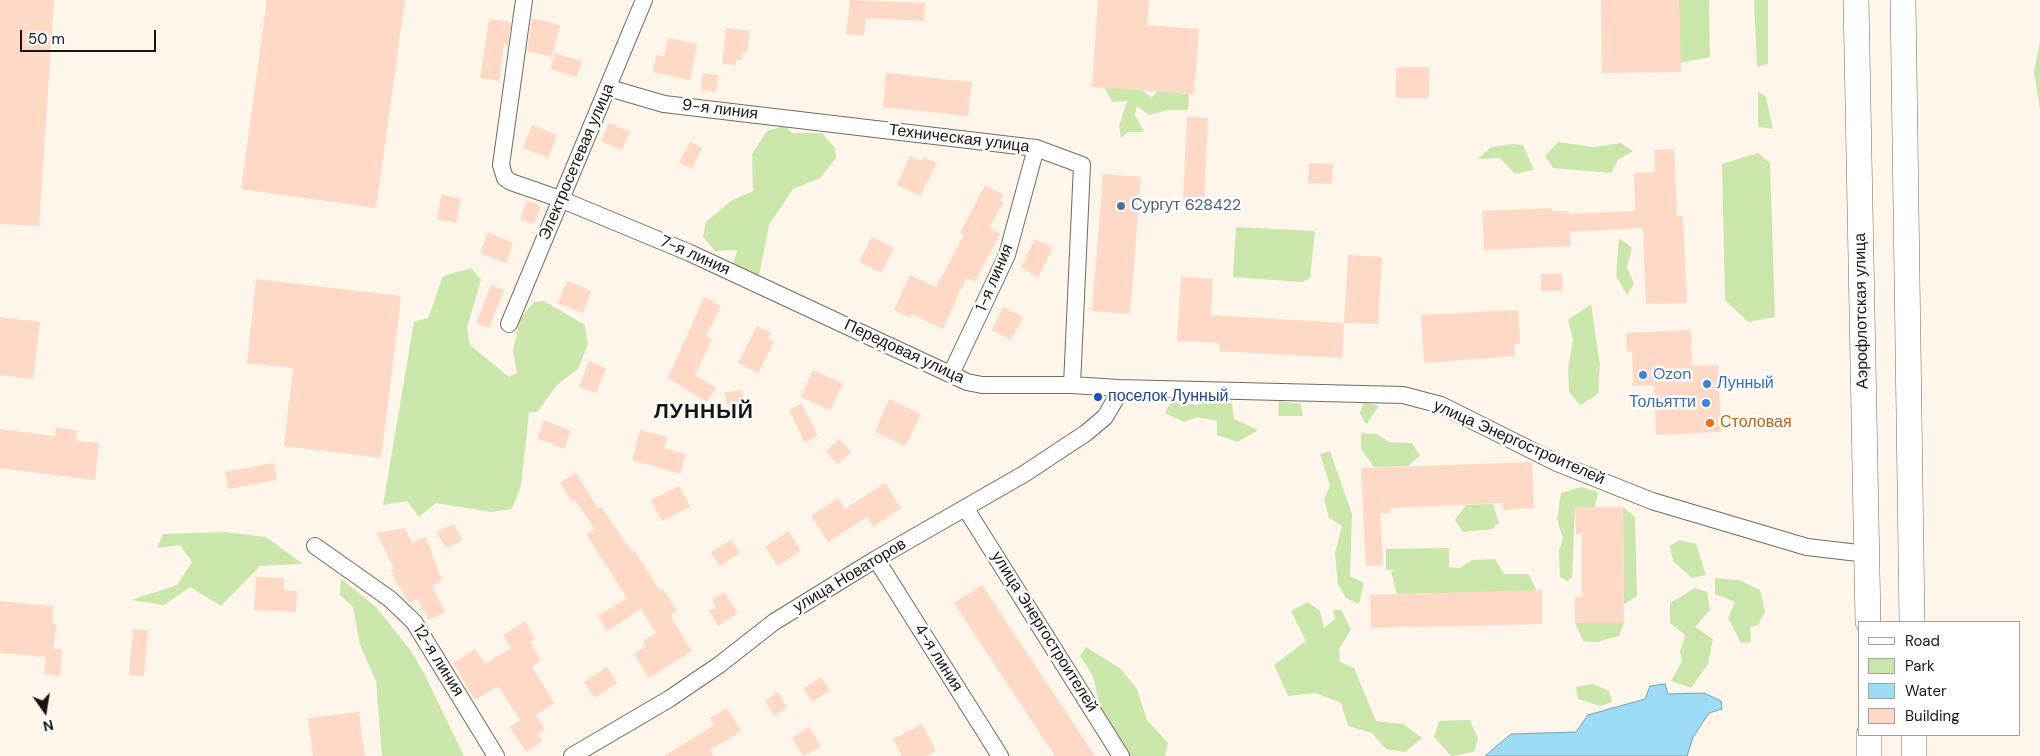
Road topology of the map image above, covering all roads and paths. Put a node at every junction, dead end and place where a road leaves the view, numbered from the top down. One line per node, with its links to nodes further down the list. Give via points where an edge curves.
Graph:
1 (524, 0): 8 (street, via 501,165 505,178 511,182)
2 (644, 0): 5 (street, Электросетевая улица)
3 (1856, 0): 16 (main road, Аэрофлотская улица)
4 (1903, 0): 19 (main road)
5 (609, 88): 6 (street, 9-я линия, via 664,104); 8 (street, Электросетевая улица)
6 (834, 124): 7 (street, Техническая улица)
7 (1036, 148): 11 (street, 1-я линия, via 1007,254); 12 (street, Техническая улица, via 1082,165)
8 (560, 199): 9 (street, 7-я линия); 10 (street, Электросетевая улица)
9 (828, 315): 11 (street, Передовая улица)
10 (509, 324)
11 (951, 374): 12 (street, Передовая улица, via 982,385)
12 (1072, 385): 13 (street, улица Энергостроителей)
13 (1118, 388): 14 (street, улица Новаторов, via 1105,417 1086,433); 16 (street, улица Энергостроителей, via 1402,395 1441,405 1557,463 1652,500 1807,547)
14 (966, 509): 17 (street, улица Новаторов); 25 (street, улица Энергостроителей)
15 (316, 546): 22 (street, 12-я линия, via 390,599 414,622)
16 (1867, 554): 18 (main road, Аэрофлотская улица)
17 (876, 559): 23 (street, улица Новаторов, via 774,622 669,699); 24 (street, 4-я линия)
18 (1868, 621)
19 (1912, 621)
20 (1869, 736): 26 (main road)
21 (1914, 736): 27 (main road)
22 (496, 756)
23 (572, 756)
24 (1000, 756)
25 (1121, 756)
26 (1869, 756)
27 (1914, 756)

